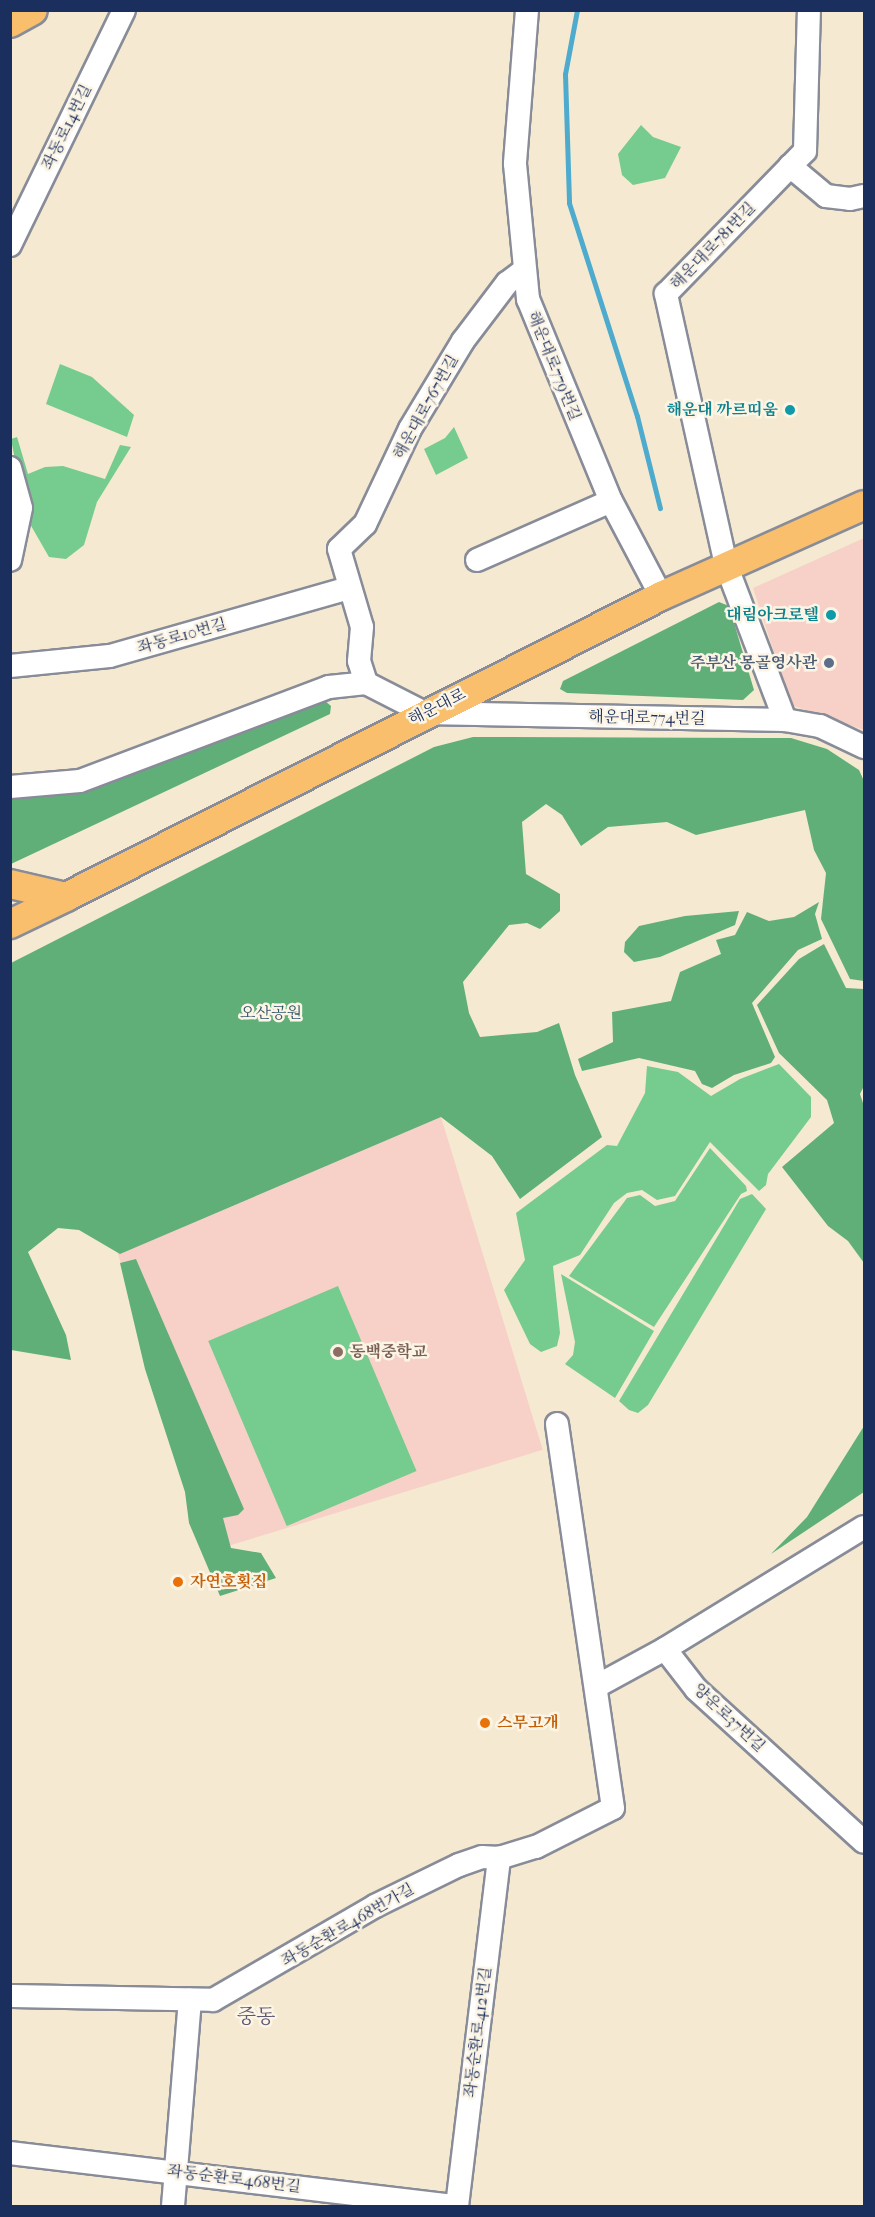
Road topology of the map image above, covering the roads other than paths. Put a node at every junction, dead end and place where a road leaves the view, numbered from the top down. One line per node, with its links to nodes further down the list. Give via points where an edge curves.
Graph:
1 (33, 10): 5 (main road)
2 (124, 10): 8 (street, 좌동로14번길)
3 (527, 10): 9 (street, 해운대로779번길, via 515,131)
4 (809, 10): 6 (street, 해운대로781번길, via 805,151)
5 (10, 23)
6 (790, 166): 7 (street, via 825,196); 15 (street, 해운대로781번길, via 666,294)
7 (864, 196)
8 (10, 245)
9 (523, 271): 11 (street, 해운대로779번길, via 537,328); 16 (street, 해운대로767번길, via 507,283 463,340 410,429 365,524 339,549)
10 (10, 468): 13 (street, via 21,508)
11 (611, 501): 14 (street); 17 (street, 해운대로779번길)
12 (864, 505): 15 (main road, 해운대로)
13 (10, 560)
14 (477, 560)
15 (726, 564): 17 (main road, 해운대로); 21 (street)
16 (350, 588): 18 (street, 좌동로10번길, via 110,656); 19 (street, via 362,627 359,661)
17 (661, 596): 20 (main road, 해운대로)
18 (10, 666)
19 (366, 683): 20 (street); 23 (street, via 329,687 80,781)
20 (425, 713): 21 (street, 해운대로774번길); 25 (main road, 해운대로)
21 (785, 720): 22 (street, 해운대로774번길, via 820,726)
22 (864, 747)
23 (10, 787)
24 (10, 884): 25 (main road)
25 (66, 897): 26 (main road, 해운대로)
26 (10, 924)
27 (557, 1424): 30 (street, 좌동순환로468번가길)
28 (864, 1527): 29 (street)
29 (665, 1649): 30 (street); 31 (street, 양운로37번길, via 696,1689)
30 (597, 1686): 32 (street, 좌동순환로468번가길, via 613,1808 536,1847)
31 (864, 1842)
32 (499, 1858): 34 (street, 좌동순환로468번가길, via 482,1857 459,1865 375,1906 213,2000); 38 (street, 좌동순환로412번길)
33 (10, 1996): 34 (street, 좌동순환로468번가길)
34 (190, 2000): 36 (street)
35 (10, 2153): 36 (street, 좌동순환로468번길)
36 (176, 2171): 37 (street); 38 (street, 좌동순환로468번길)
37 (173, 2206)
38 (457, 2206)

